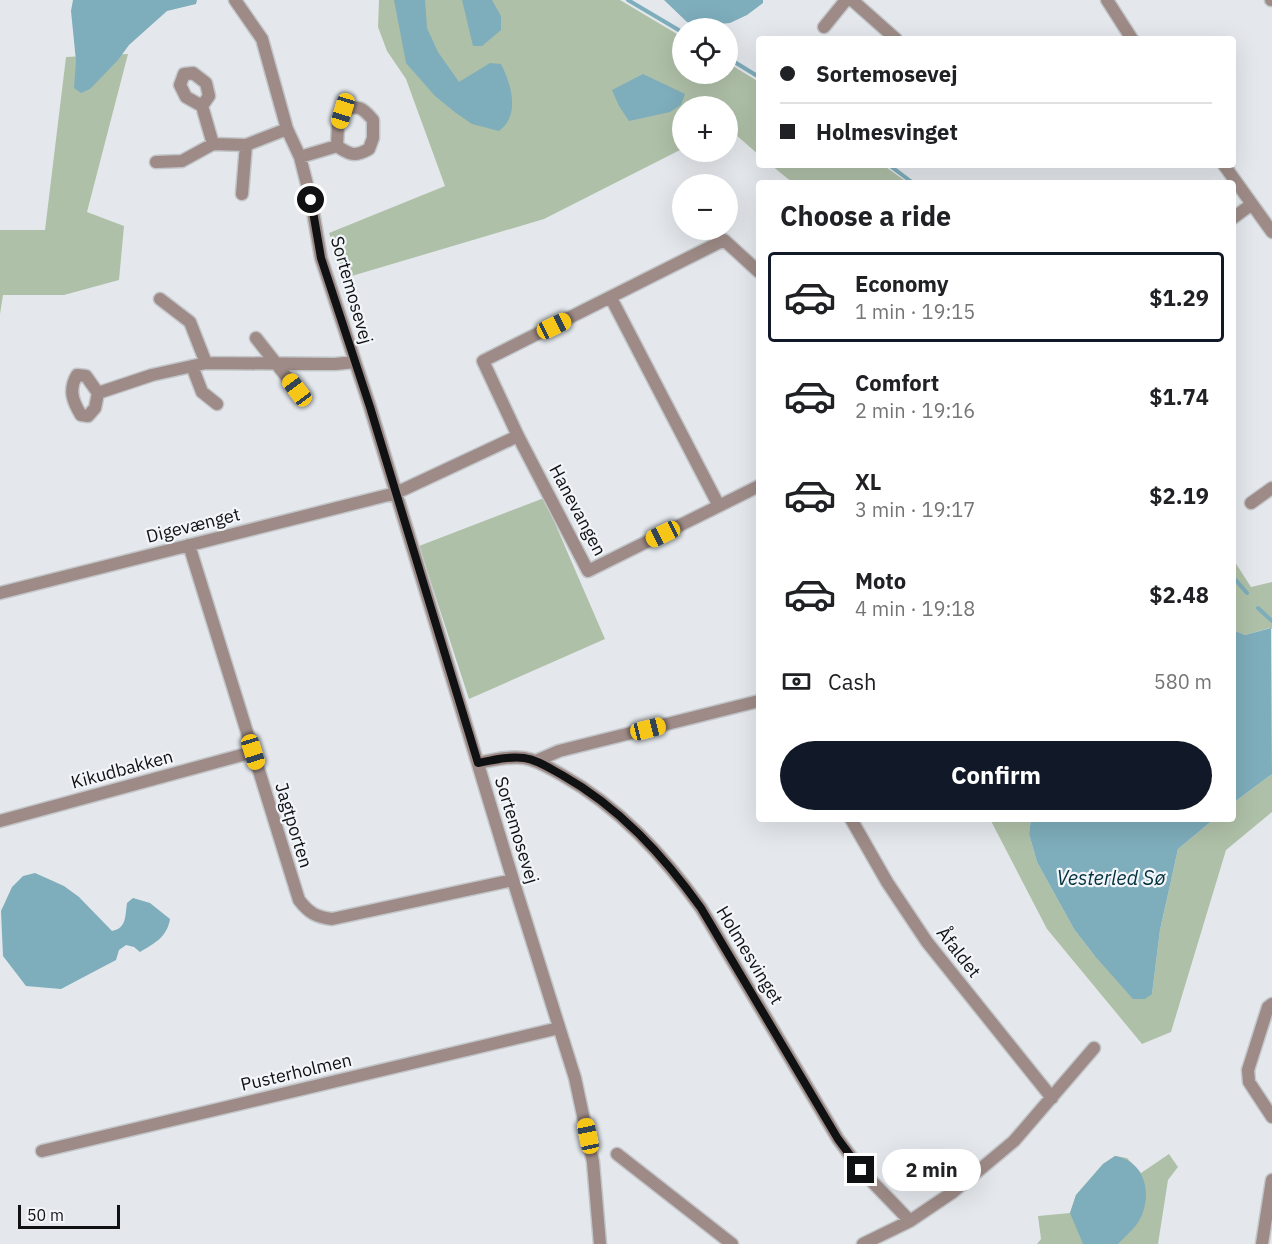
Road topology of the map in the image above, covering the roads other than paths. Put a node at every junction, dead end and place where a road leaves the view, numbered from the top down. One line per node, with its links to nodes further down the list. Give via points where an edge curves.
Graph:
1 (846, 0): 6 (street)
2 (852, 0): 7 (street)
3 (1122, 0): 5 (street)
4 (239, 1): 10 (street, Sortemosevej, via 262,39)
5 (1109, 4): 8 (street)
6 (824, 27)
7 (893, 36)
8 (1130, 36)
9 (202, 106): 11 (street)
10 (287, 129): 12 (street); 14 (street, Sortemosevej)
11 (213, 144): 12 (street); 15 (street, via 182,161)
12 (246, 145): 17 (street)
13 (337, 146): 14 (street)
14 (300, 158): 25 (street, Sortemosevej, via 321,258)
15 (156, 162)
16 (1236, 182): 18 (street)
17 (242, 194)
18 (1252, 204): 19 (street); 20 (street)
19 (1236, 216)
20 (1272, 232)
21 (756, 269): 22 (street, Hanevangen, via 724,240)
22 (611, 298): 32 (street, Hanevangen, via 483,361); 37 (street)
23 (160, 299): 26 (street, via 190,322)
24 (256, 338): 27 (street)
25 (355, 362): 27 (street, Sortemosevej); 35 (street, Sortemosevej)
26 (207, 363): 27 (street, Sortemosevej); 28 (street, Sortemosevej)
27 (278, 364): 29 (street)
28 (192, 366): 30 (street, Sortemosevej); 31 (street, via 202,392)
29 (297, 390)
30 (98, 393)
31 (217, 404)
32 (518, 436): 35 (street); 37 (street, Hanevangen, via 588,571)
33 (756, 488): 37 (street, Hanevangen)
34 (1272, 488): 36 (street)
35 (396, 493): 38 (street, Digevænget); 43 (street, Sortemosevej)
36 (1251, 503)
37 (719, 506)
38 (189, 545): 39 (street, Digevænget); 41 (street, Jagtporten)
39 (0, 594)
40 (756, 702): 42 (street, via 559,751)
41 (253, 752): 44 (street, Kikudbakken); 46 (street, Jagtporten, via 299,900 313,915 332,919)
42 (536, 761): 43 (street, Holmesvinget, via 507,758); 55 (street, Holmesvinget, via 578,784 613,810 651,844 680,879 838,1139 861,1170)
43 (478, 763): 46 (street, Sortemosevej)
44 (0, 821)
45 (853, 822): 50 (street, Åfaldet, via 927,942)
46 (513, 880): 48 (street, Sortemosevej)
47 (1272, 1004): 51 (street, via 1248,1070 1250,1082)
48 (559, 1028): 52 (street, Pusterholmen); 56 (street, Sortemosevej, via 575,1077 593,1162)
49 (1094, 1048): 50 (street)
50 (1052, 1098): 55 (street, via 1014,1141 953,1192)
51 (1272, 1117)
52 (42, 1151)
53 (616, 1154): 57 (street)
54 (1272, 1180): 59 (street)
55 (910, 1221): 58 (street)
56 (600, 1244)
57 (732, 1244)
58 (863, 1244)
59 (1262, 1244)

